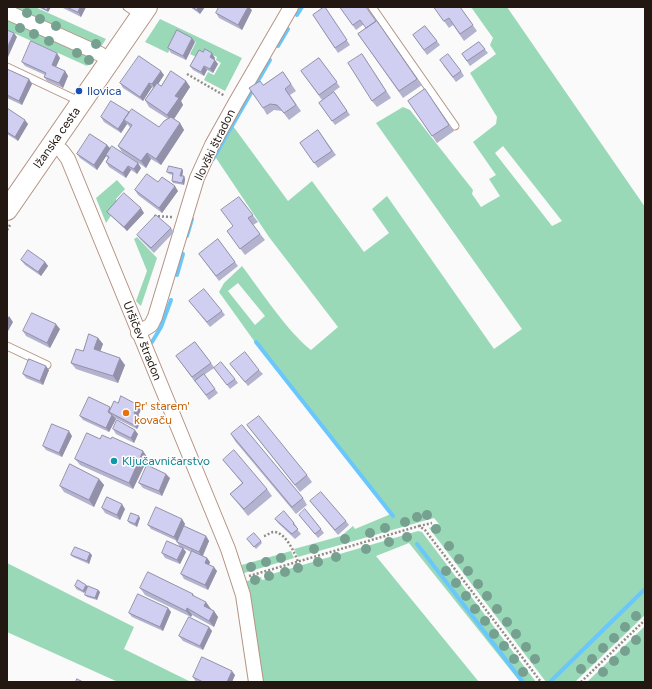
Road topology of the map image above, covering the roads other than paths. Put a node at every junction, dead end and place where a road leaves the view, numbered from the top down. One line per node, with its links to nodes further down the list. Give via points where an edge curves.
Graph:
1 (291, 7): 11 (street, Ilovški štradon, via 212,145 197,178 155,317 151,325)
2 (372, 7): 8 (lane)
3 (138, 10): 5 (main road, Ižanska cesta)
4 (7, 12): 5 (street, via 100,54)
5 (110, 61): 7 (main road, Ižanska cesta)
6 (7, 67): 7 (lane)
7 (81, 102): 9 (main road, Ižanska cesta)
8 (455, 126)
9 (52, 144): 10 (main road, Ižanska cesta); 11 (street, Uršičev štradon, via 68,159)
10 (10, 201)
11 (138, 333): 14 (street, Uršičev štradon, via 239,579)
12 (7, 346): 13 (lane)
13 (47, 364)
14 (256, 682)

